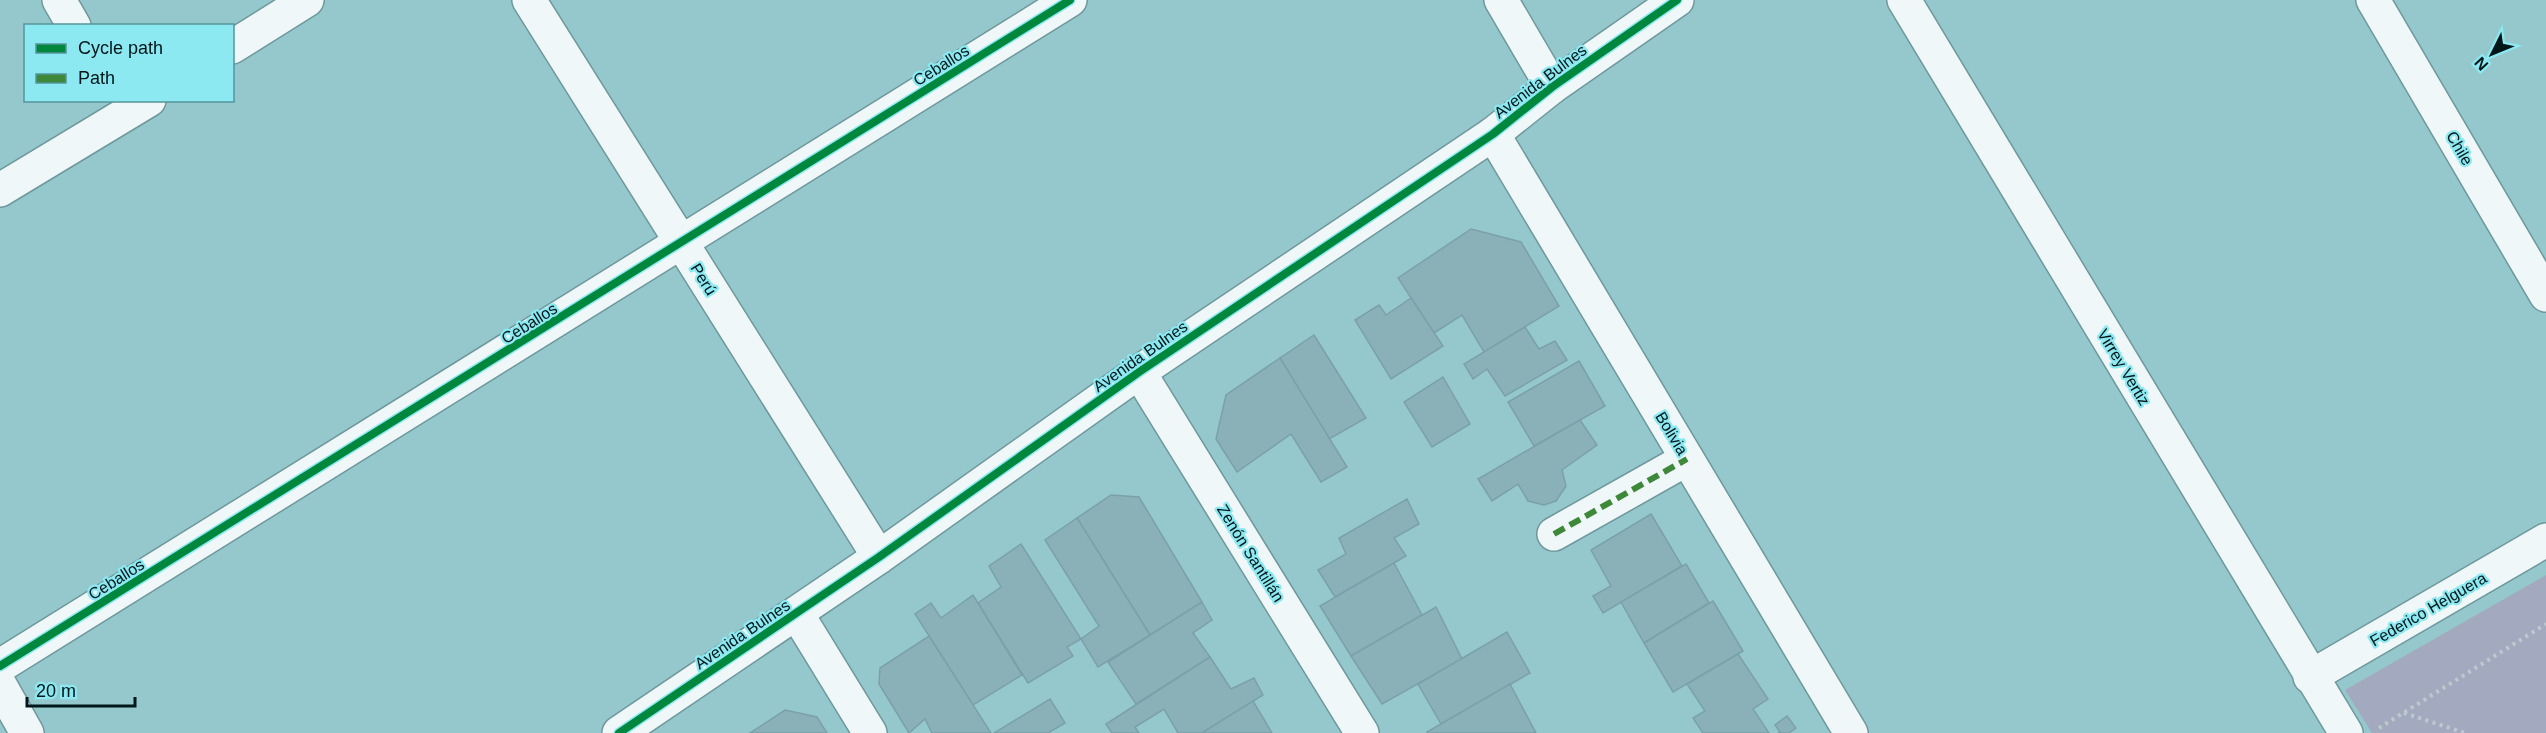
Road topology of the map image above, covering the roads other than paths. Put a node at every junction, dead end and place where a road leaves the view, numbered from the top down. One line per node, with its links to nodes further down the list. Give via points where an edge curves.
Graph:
1 (59, 0): 9 (street)
2 (307, 0): 10 (street)
3 (529, 0): 15 (street, Perú)
4 (1070, 0): 15 (street, Ceballos)
5 (1501, 0): 11 (street)
6 (1677, 0): 11 (street, Avenida Bulnes)
7 (1904, 0): 24 (street, Virrey Vertiz)
8 (2373, 0): 16 (street, Chile)
9 (73, 24)
10 (234, 46)
11 (1552, 87): 13 (street, Avenida Bulnes)
12 (132, 105): 14 (street)
13 (1493, 134): 17 (street, Avenida Bulnes); 18 (street, Bolivia)
14 (0, 190)
15 (682, 244): 21 (street, Perú); 23 (street, Ceballos)
16 (2546, 295)
17 (1139, 372): 21 (street, Avenida Bulnes); 29 (street, Zenón Santillán)
18 (1687, 459): 19 (street); 30 (street, Bolivia)
19 (1554, 534)
20 (2546, 540): 24 (street, Federico Helguera)
21 (879, 557): 22 (street, Avenida Bulnes)
22 (797, 614): 27 (street, Avenida Bulnes); 28 (street)
23 (0, 666)
24 (2310, 677): 31 (street, Virrey Vertiz)
25 (0, 685): 26 (street)
26 (27, 733)
27 (619, 733)
28 (870, 733)
29 (1362, 733)
30 (1851, 733)
31 (2346, 733)

